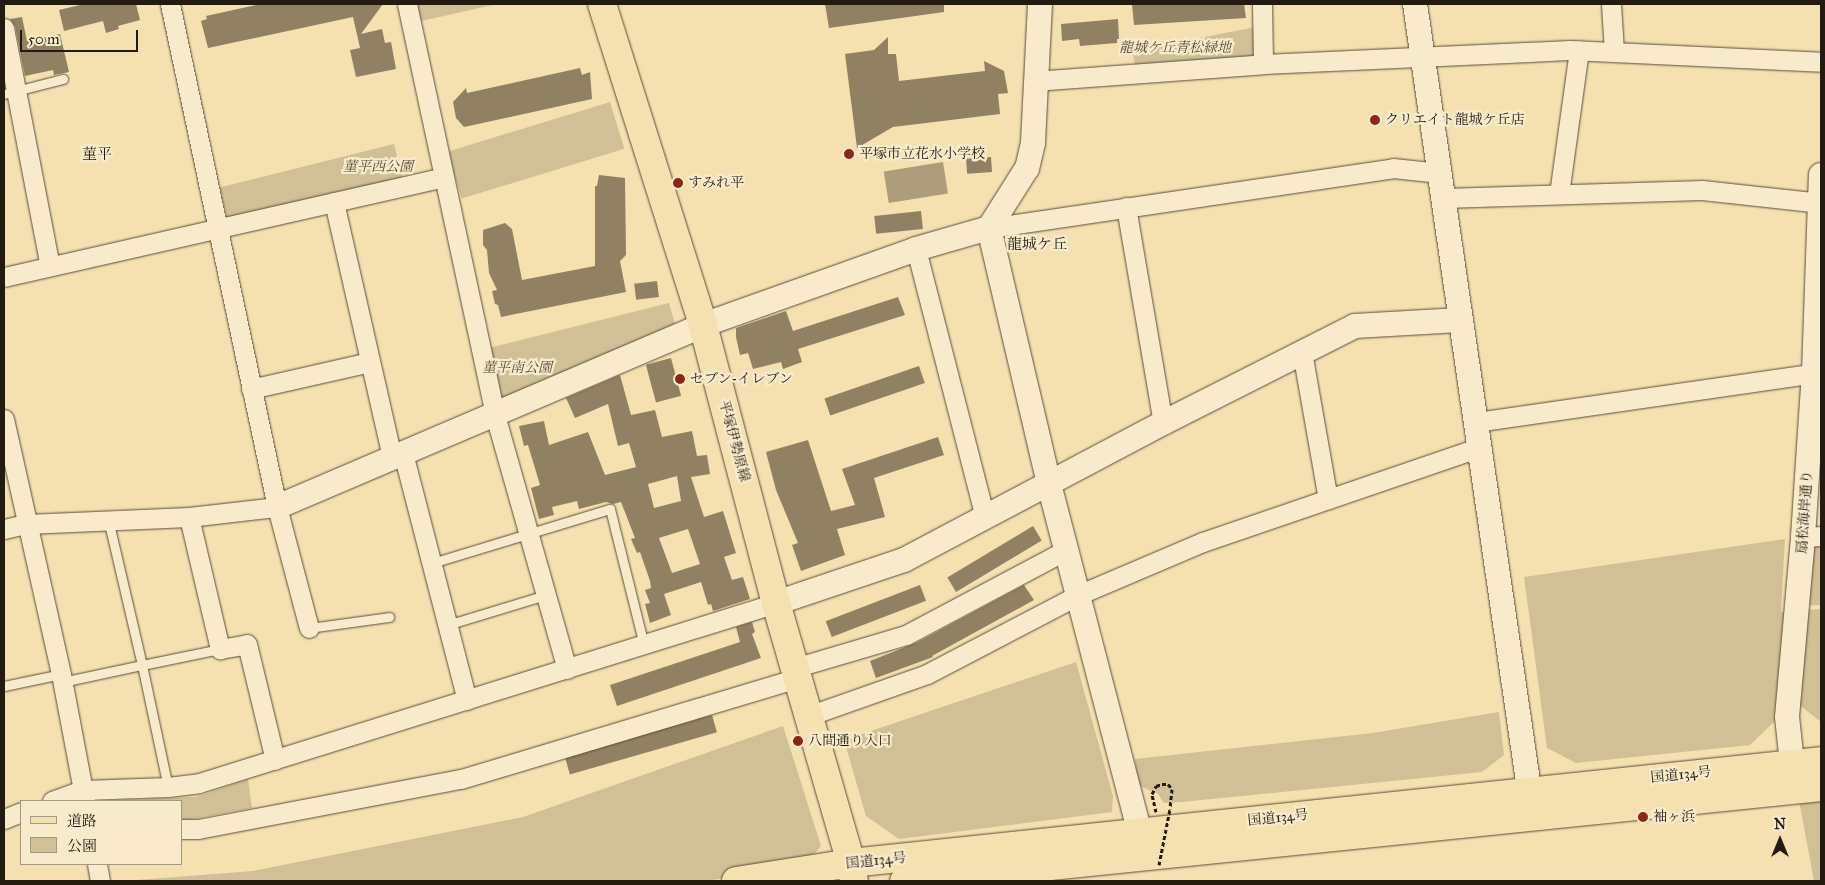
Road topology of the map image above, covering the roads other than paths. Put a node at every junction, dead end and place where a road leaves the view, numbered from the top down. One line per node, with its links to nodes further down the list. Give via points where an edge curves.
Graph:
1 (170, 4): 25 (street)
2 (407, 4): 19 (street)
3 (602, 4): 31 (main road, 平塚伊勢原線)
4 (1040, 4): 15 (street)
5 (1262, 4): 13 (street)
6 (1415, 4): 11 (street)
7 (1611, 4): 10 (street)
8 (4, 28): 16 (street)
9 (1579, 50): 10 (street); 11 (street); 20 (street)
10 (1614, 52): 12 (street)
11 (1422, 57): 13 (street); 17 (street)
12 (1821, 62)
13 (1263, 64): 15 (street)
14 (63, 79): 16 (lane)
15 (1034, 81): 26 (street, via 1032,143 1026,168)
16 (10, 93): 28 (street)
17 (1440, 173): 21 (street); 24 (street, via 1393,168)
18 (1821, 174): 23 (street, 扇松海岸通り)
19 (443, 177): 22 (street); 36 (street)
20 (1559, 194): 21 (street); 23 (street, via 1702,190)
21 (1444, 198): 30 (street)
22 (334, 202): 25 (street); 33 (street)
23 (1821, 203): 34 (street, 扇松海岸通り)
24 (1126, 207): 26 (street); 40 (street)
25 (216, 228): 28 (street); 35 (street)
26 (989, 228): 27 (street); 44 (street)
27 (916, 249): 31 (street); 48 (street)
28 (50, 266): 29 (street)
29 (4, 276)
30 (1460, 320): 32 (street, via 1355,326); 39 (street)
31 (703, 325): 36 (street); 58 (main road, 平塚伊勢原線)
32 (1302, 352): 40 (street); 45 (street)
33 (370, 362): 35 (street); 42 (street)
34 (1818, 372): 37 (street, 扇松海岸通り); 39 (street)
35 (251, 389): 46 (street)
36 (495, 415): 42 (street); 52 (street)
37 (1816, 416): 53 (street, 扇松海岸通り)
38 (4, 419): 43 (street)
39 (1476, 422): 41 (street)
40 (1163, 423): 44 (street)
41 (1480, 447): 45 (street); 78 (street)
42 (398, 455): 46 (street); 55 (street)
43 (9, 469): 50 (street)
44 (1049, 484): 48 (street); 54 (street)
45 (1328, 499): 57 (street, via 1203,542)
46 (277, 506): 47 (street); 61 (street)
47 (189, 517): 49 (street); 63 (street)
48 (985, 517): 58 (street, via 904,560)
49 (108, 519): 50 (street); 64 (lane)
50 (26, 524): 51 (street); 67 (street)
51 (4, 530)
52 (528, 532): 55 (lane); 56 (street); 62 (lane, via 610,509)
53 (1812, 536): 73 (street, 扇松海岸通り, via 1787,717)
54 (1066, 550): 57 (street); 66 (street, via 906,635)
55 (432, 564): 60 (street)
56 (546, 595): 60 (lane); 65 (street)
57 (1078, 595): 70 (street, via 927,674); 82 (street)
58 (776, 604): 62 (street); 66 (main road, 平塚伊勢原線)
59 (389, 616): 61 (lane)
60 (448, 625): 69 (street)
61 (309, 628)
62 (644, 645): 65 (street)
63 (220, 649): 64 (lane); 71 (street, via 247,644)
64 (142, 665): 67 (lane); 74 (lane)
65 (567, 669): 69 (street)
66 (796, 673): 70 (main road, 平塚伊勢原線); 81 (street, via 460,780)
67 (62, 678): 68 (lane); 76 (street)
68 (4, 686)
69 (466, 700): 71 (street)
70 (808, 716): 84 (main road, 平塚伊勢原線)
71 (275, 760): 74 (street, via 199,783)
72 (1821, 761): 73 (main road, 国道134号)
73 (1793, 776): 75 (main road, 国道134号); 78 (main road, 国道134号)
74 (168, 787): 76 (street)
75 (1821, 787)
76 (84, 796): 77 (street)
77 (58, 800)
78 (1531, 803): 82 (main road, 国道134号); 87 (main road, 国道134号)
79 (20, 812): 80 (street)
80 (4, 819)
81 (182, 830)
82 (1140, 834): 84 (main road, 国道134号)
83 (97, 865): 85 (street)
84 (853, 872): 86 (main road, 国道134号)
85 (100, 881)
86 (736, 881)
87 (904, 881)

